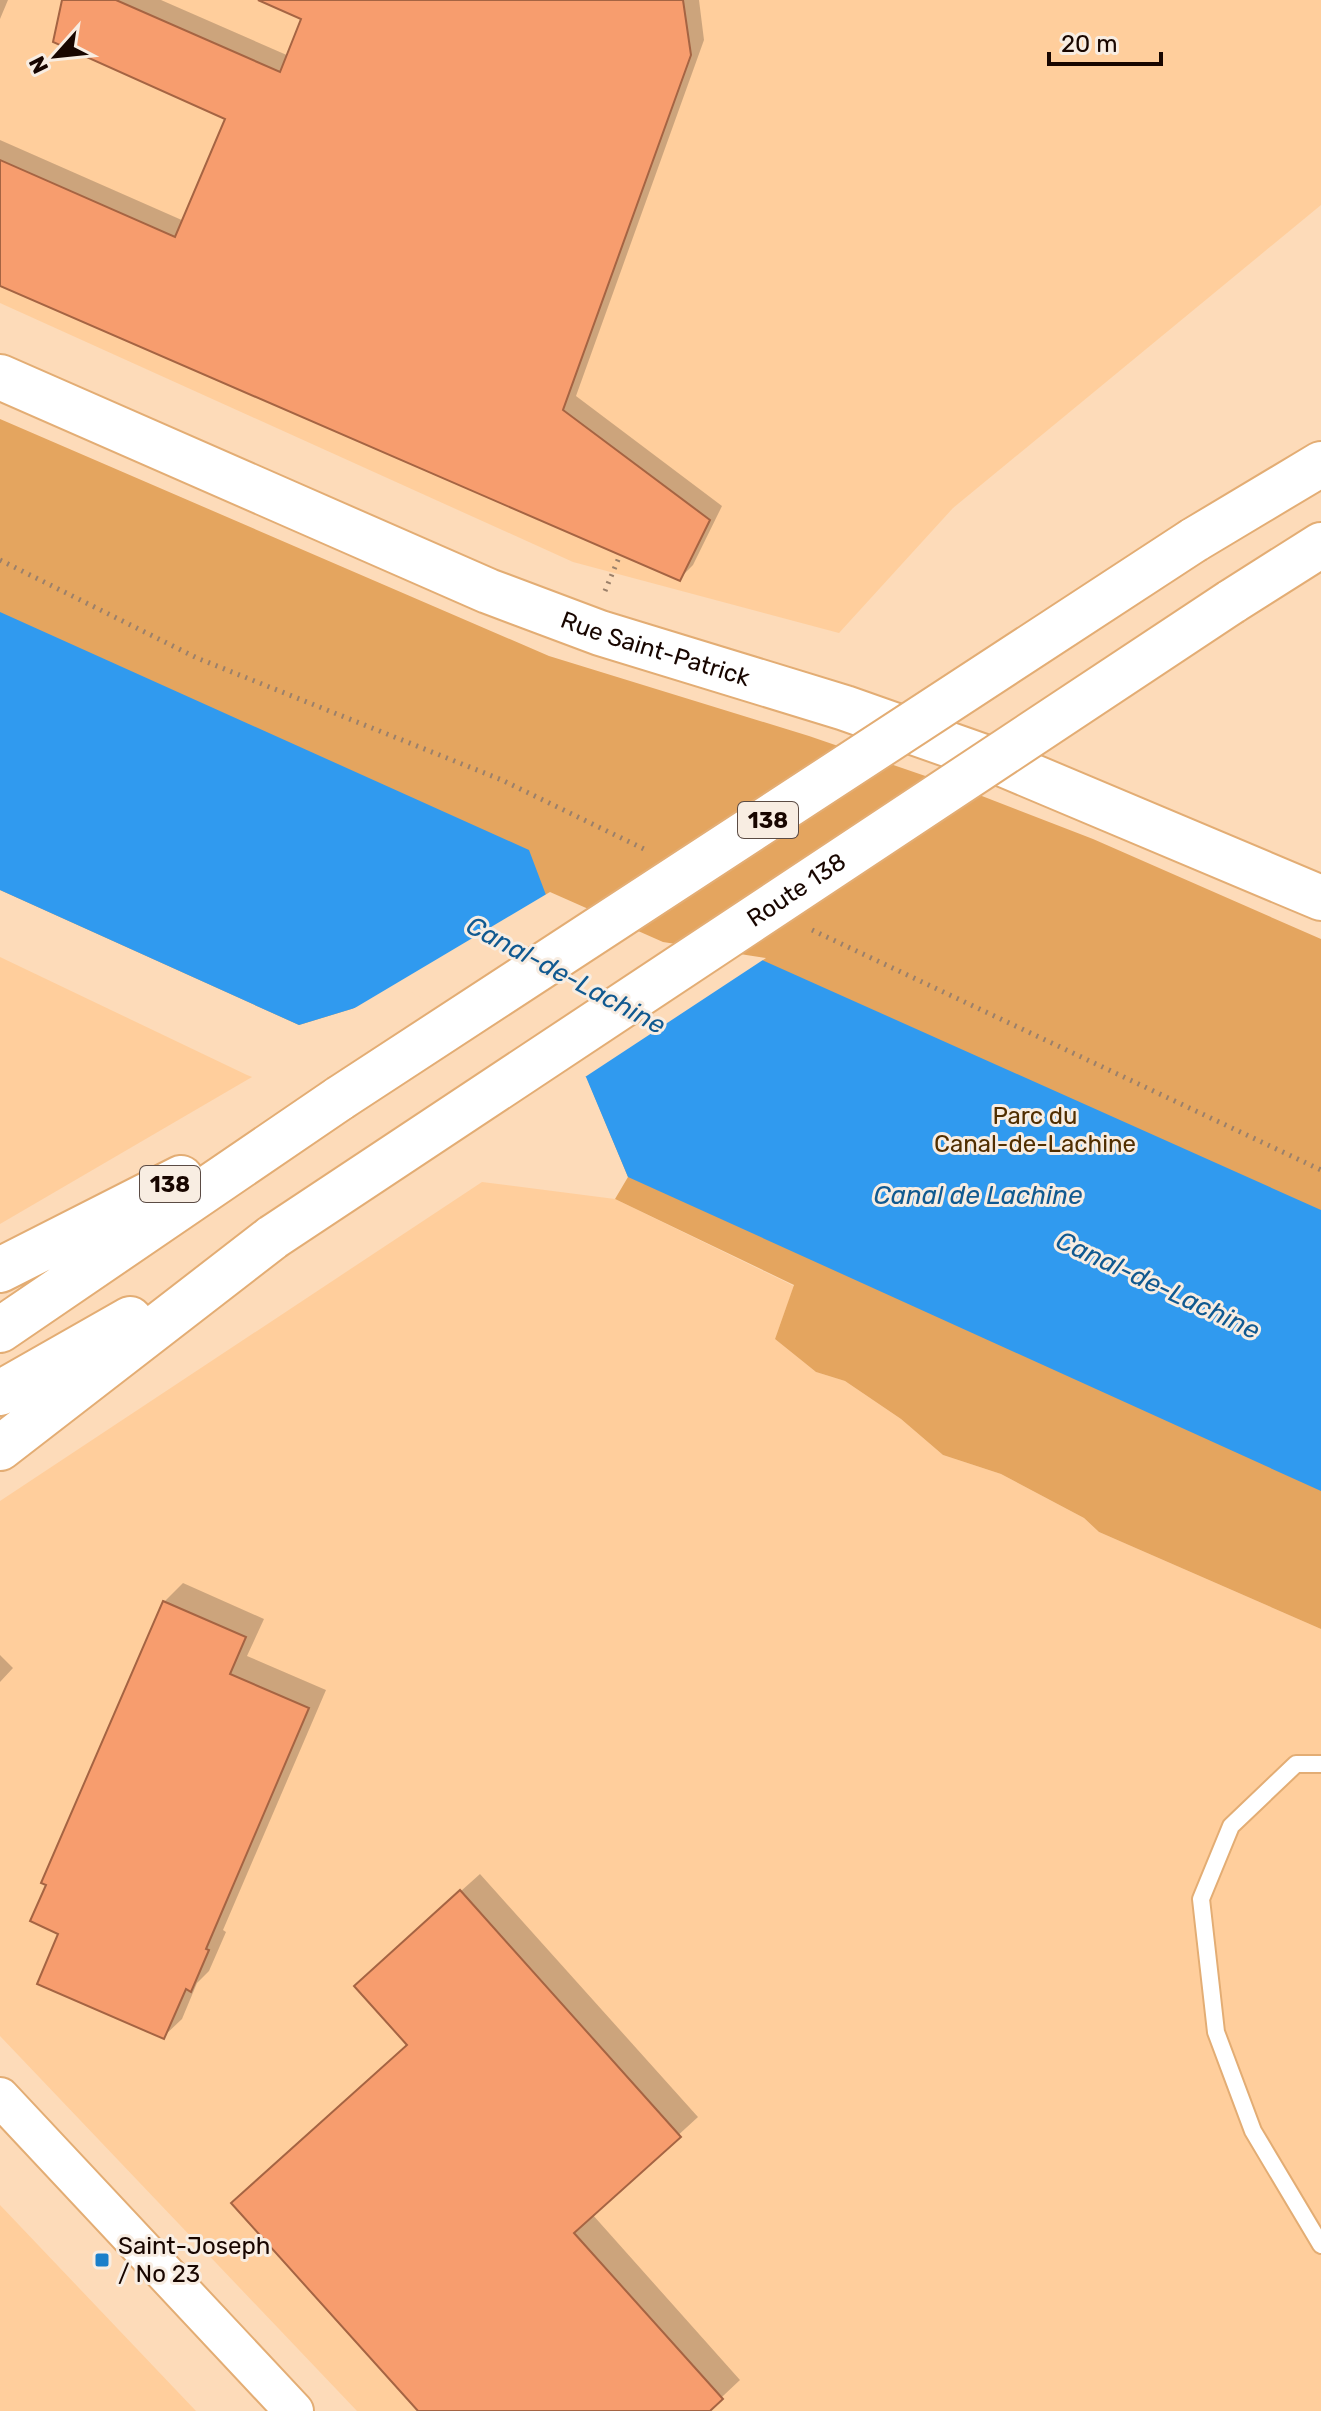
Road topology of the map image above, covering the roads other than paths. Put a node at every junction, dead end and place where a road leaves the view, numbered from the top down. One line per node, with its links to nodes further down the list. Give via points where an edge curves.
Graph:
1 (0, 377): 4 (main road, Rue Saint-Patrick, via 502,597 998,762)
2 (1321, 464): 5 (main road, 138, bridge, via 1194,540)
3 (1321, 545): 6 (main road, Route 138, bridge)
4 (1321, 898)
5 (340, 1098): 7 (main road, 138); 8 (main road)
6 (273, 1237): 9 (main road); 10 (main road)
7 (0, 1270)
8 (0, 1330)
9 (0, 1393)
10 (0, 1448)
11 (1321, 1764): 13 (lane, via 1296,1764 1231,1826 1201,1899 1216,2032 1253,2131)
12 (0, 2097): 14 (street)
13 (1321, 2245)
14 (294, 2411)

